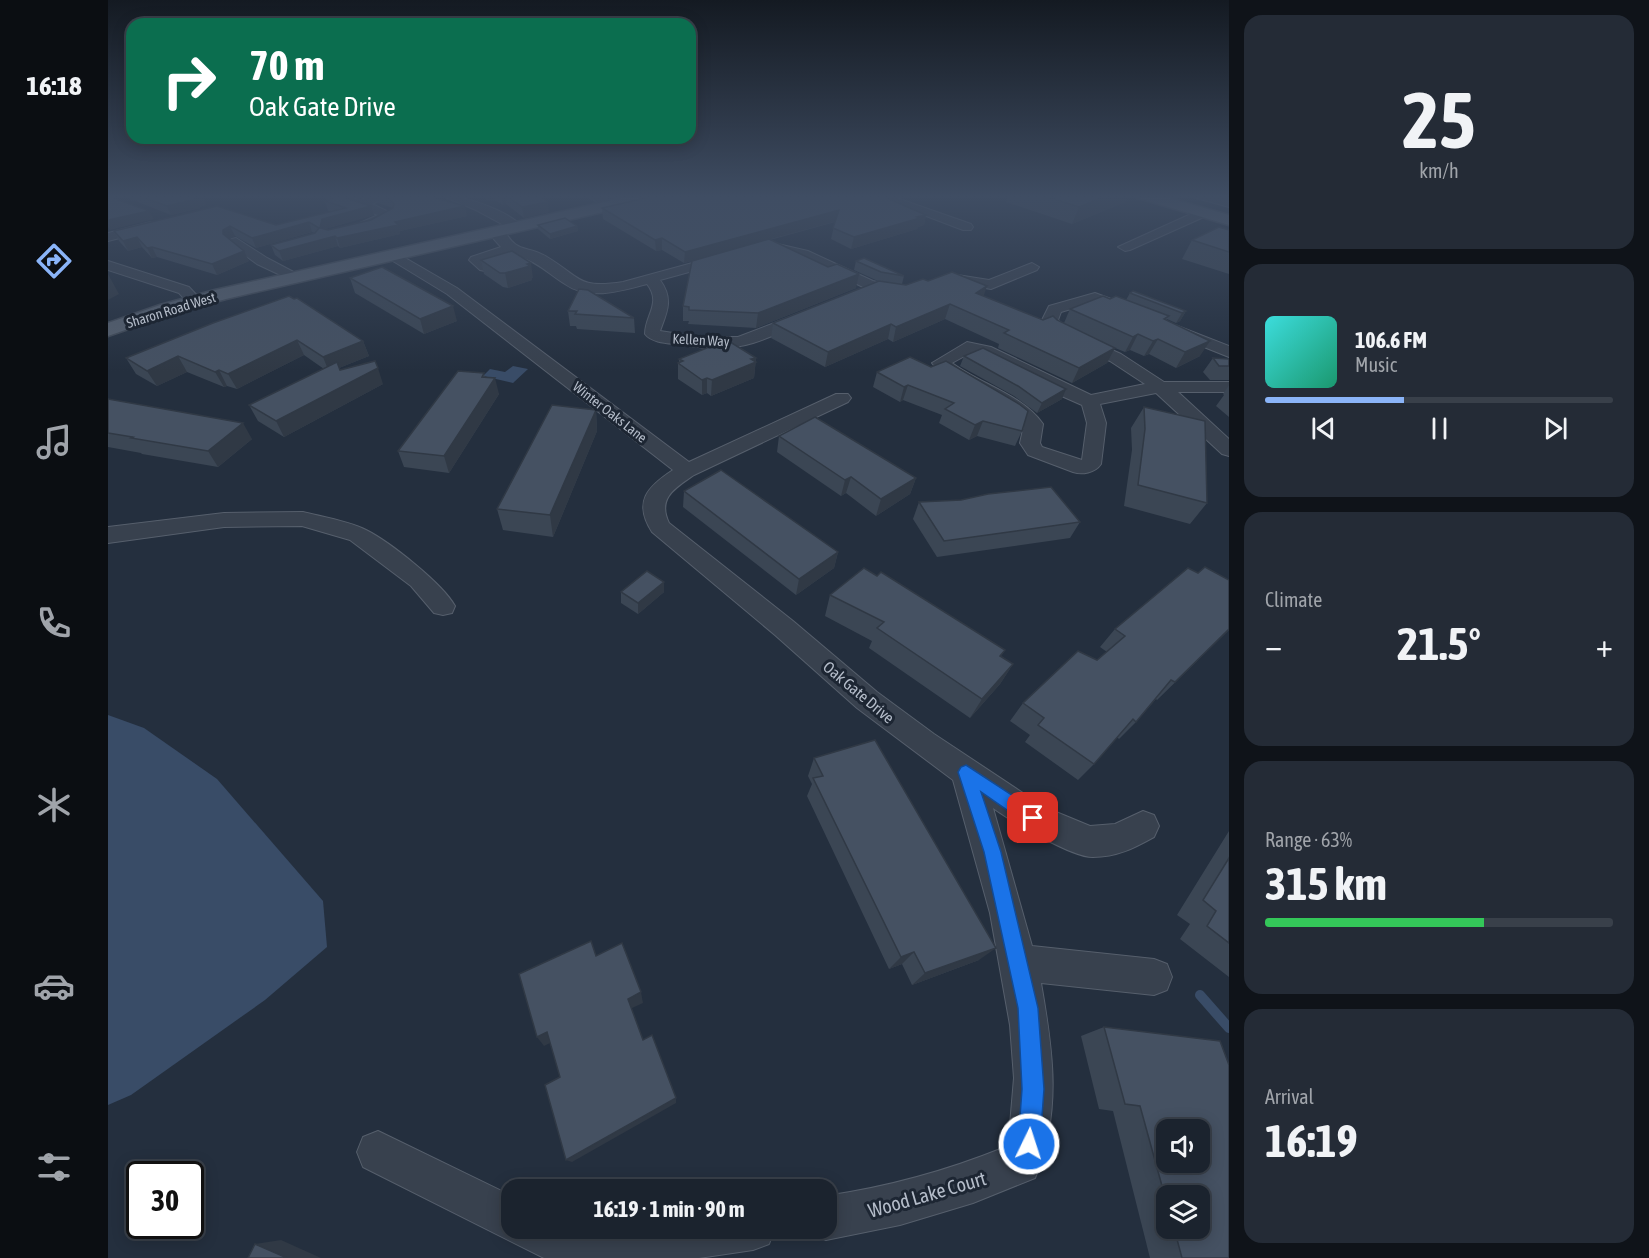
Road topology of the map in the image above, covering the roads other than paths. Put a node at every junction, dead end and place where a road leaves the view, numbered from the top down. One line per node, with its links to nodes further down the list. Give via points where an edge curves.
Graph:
1 (259, 254): 6 (street)
2 (399, 254): 7 (main road, Sharon Road West)
3 (509, 254): 11 (street, via 550,264 572,283 589,289 609,289)
4 (740, 254): 11 (street)
5 (801, 254): 13 (street)
6 (254, 255): 10 (street)
7 (393, 255): 10 (main road, Sharon Road West); 25 (street, Winter Oaks Lane, via 500,326)
8 (108, 265): 16 (street, via 184,290)
9 (1032, 267): 12 (street, via 991,285 958,278)
10 (296, 277): 16 (main road, Sharon Road West)
11 (650, 278): 17 (street, Kellen Way, via 661,290 663,300 652,334 676,340 744,341)
12 (936, 282)
13 (874, 288): 14 (street, via 902,293); 15 (street)
14 (914, 290)
15 (853, 296)
16 (195, 302): 18 (main road, Sharon Road West)
17 (821, 309)
18 (108, 330)
19 (1229, 352): 20 (street, via 1095,297 1054,309 1050,314 1051,323 1067,336 1119,359)
20 (1159, 387): 21 (street); 23 (street); 24 (street)
21 (1229, 387)
22 (842, 398): 25 (street)
23 (1089, 401): 23 (street, via 985,351 967,347 941,363 1021,411 1034,424 1030,443 1035,451 1080,468 1091,464 1095,442 1097,417)
24 (1229, 450)
25 (687, 471): 28 (street, Oak Gate Drive, via 663,486 653,499 652,513 660,527 867,700)
26 (108, 535): 27 (street, via 224,520 303,519 358,535 419,580)
27 (443, 606)
28 (966, 772): 29 (street, Oak Gate Drive, via 1033,818 1090,842 1118,839); 30 (street, Wood Lake Court, via 993,852)
29 (1143, 826)
30 (1018, 962): 31 (street); 34 (street, Wood Lake Court, via 1028,1008 1033,1089 1029,1144 1020,1163 967,1186)
31 (1154, 977)
32 (378, 1152): 33 (street)
33 (501, 1214)
34 (837, 1217)
35 (554, 1239): 36 (street, via 581,1252)
36 (674, 1239)

